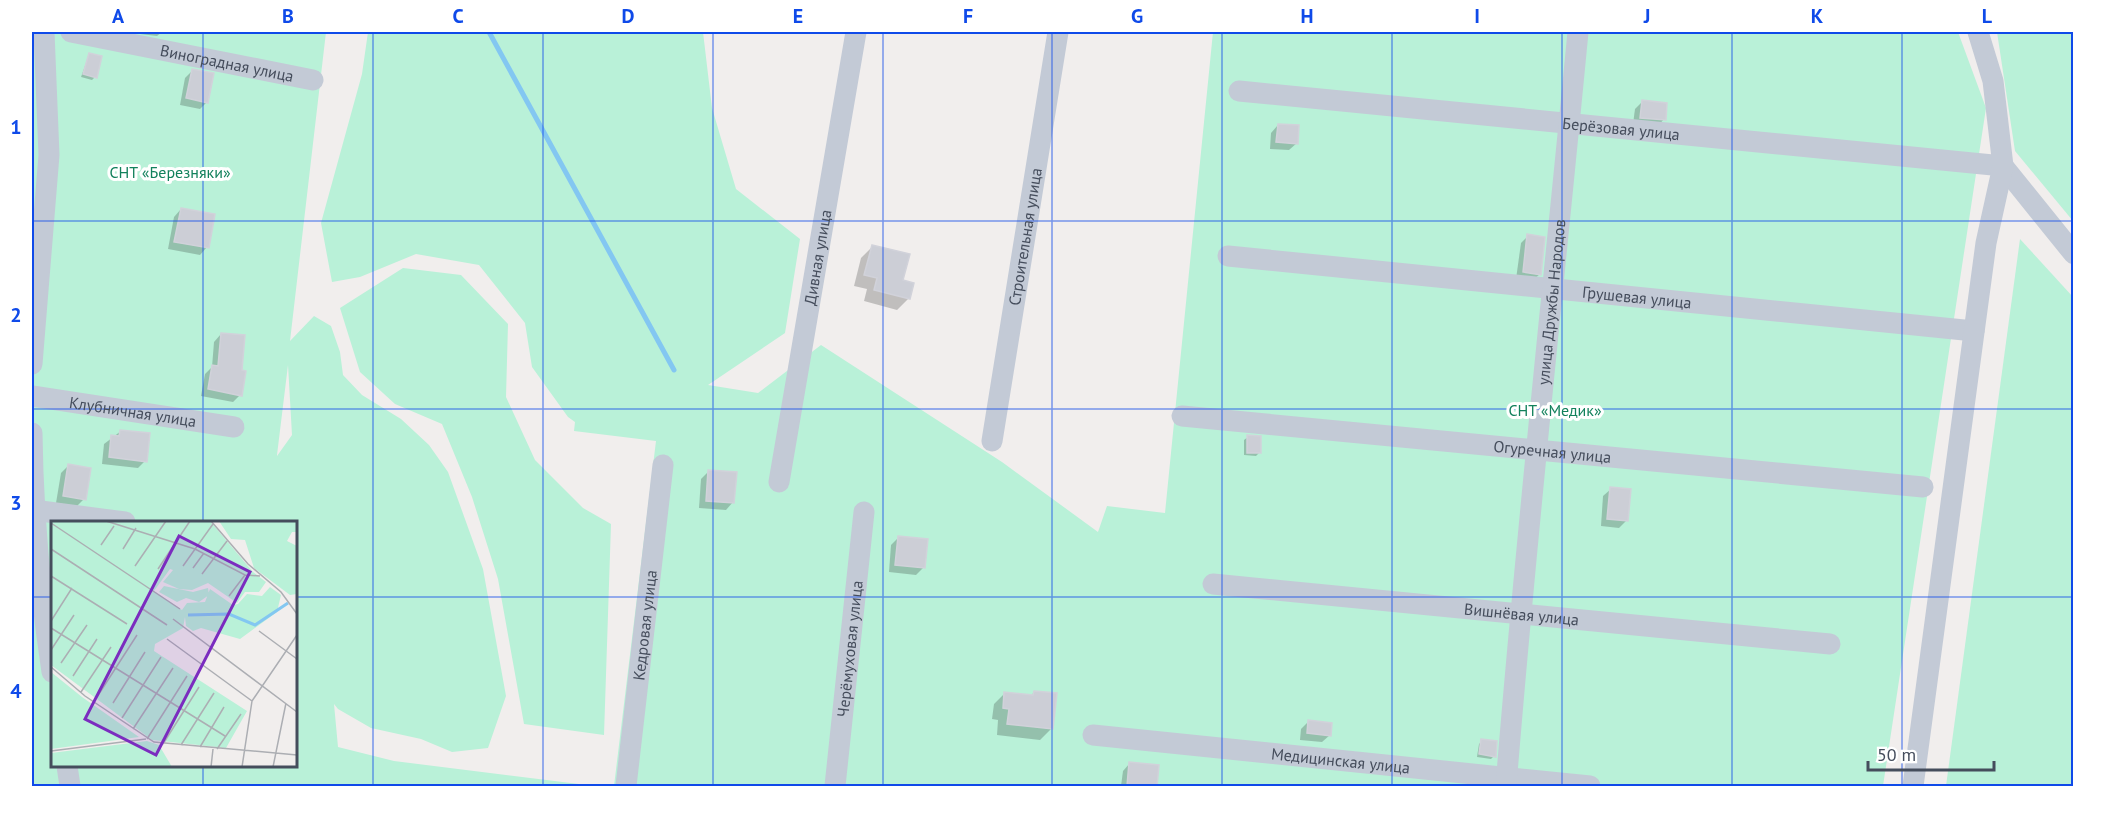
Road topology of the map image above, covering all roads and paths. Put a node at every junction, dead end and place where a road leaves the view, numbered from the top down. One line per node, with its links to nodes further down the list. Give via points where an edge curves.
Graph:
1 (44, 32): 15 (street, via 50,155)
2 (71, 32): 7 (street, Виноградная улица)
3 (856, 32): 23 (street, Дивная улица)
4 (1058, 32): 20 (street, Строительная улица)
5 (1578, 32): 9 (street, улица Дружбы Народов)
6 (1978, 32): 10 (street, via 1993,81)
7 (313, 80)
8 (1239, 91): 9 (street, Берёзовая улица)
9 (1569, 125): 10 (street, Берёзовая улица); 13 (street, улица Дружбы Народов)
10 (2003, 166): 11 (street); 14 (street, via 1986,243)
11 (2073, 254)
12 (1228, 256): 13 (street, Грушевая улица)
13 (1554, 288): 14 (street, Грушевая улица); 21 (street, улица Дружбы Народов)
14 (1974, 331): 40 (street)
15 (32, 364)
16 (32, 396): 18 (street, Клубничная улица)
17 (1182, 416): 21 (street, Огуречная улица)
18 (234, 427)
19 (32, 433): 25 (street)
20 (992, 441)
21 (1535, 449): 24 (street, Огуречная улица); 30 (street, улица Дружбы Народов)
22 (663, 465): 37 (street, Кедровая улица)
23 (779, 482)
24 (1923, 487)
25 (33, 510): 27 (street); 29 (street)
26 (864, 512): 38 (street, Черёмуховая улица)
27 (117, 521)
28 (1213, 584): 30 (street, Вишнёвая улица)
29 (42, 603): 32 (street)
30 (1522, 613): 31 (street, Вишнёвая улица); 35 (street, улица Дружбы Народов)
31 (1830, 644)
32 (51, 665)
33 (1093, 735): 35 (street, Медицинская улица)
34 (67, 767): 36 (street)
35 (1506, 782): 39 (street, Медицинская улица)
36 (70, 786)
37 (626, 786)
38 (835, 786)
39 (1590, 786)
40 (1913, 786)

